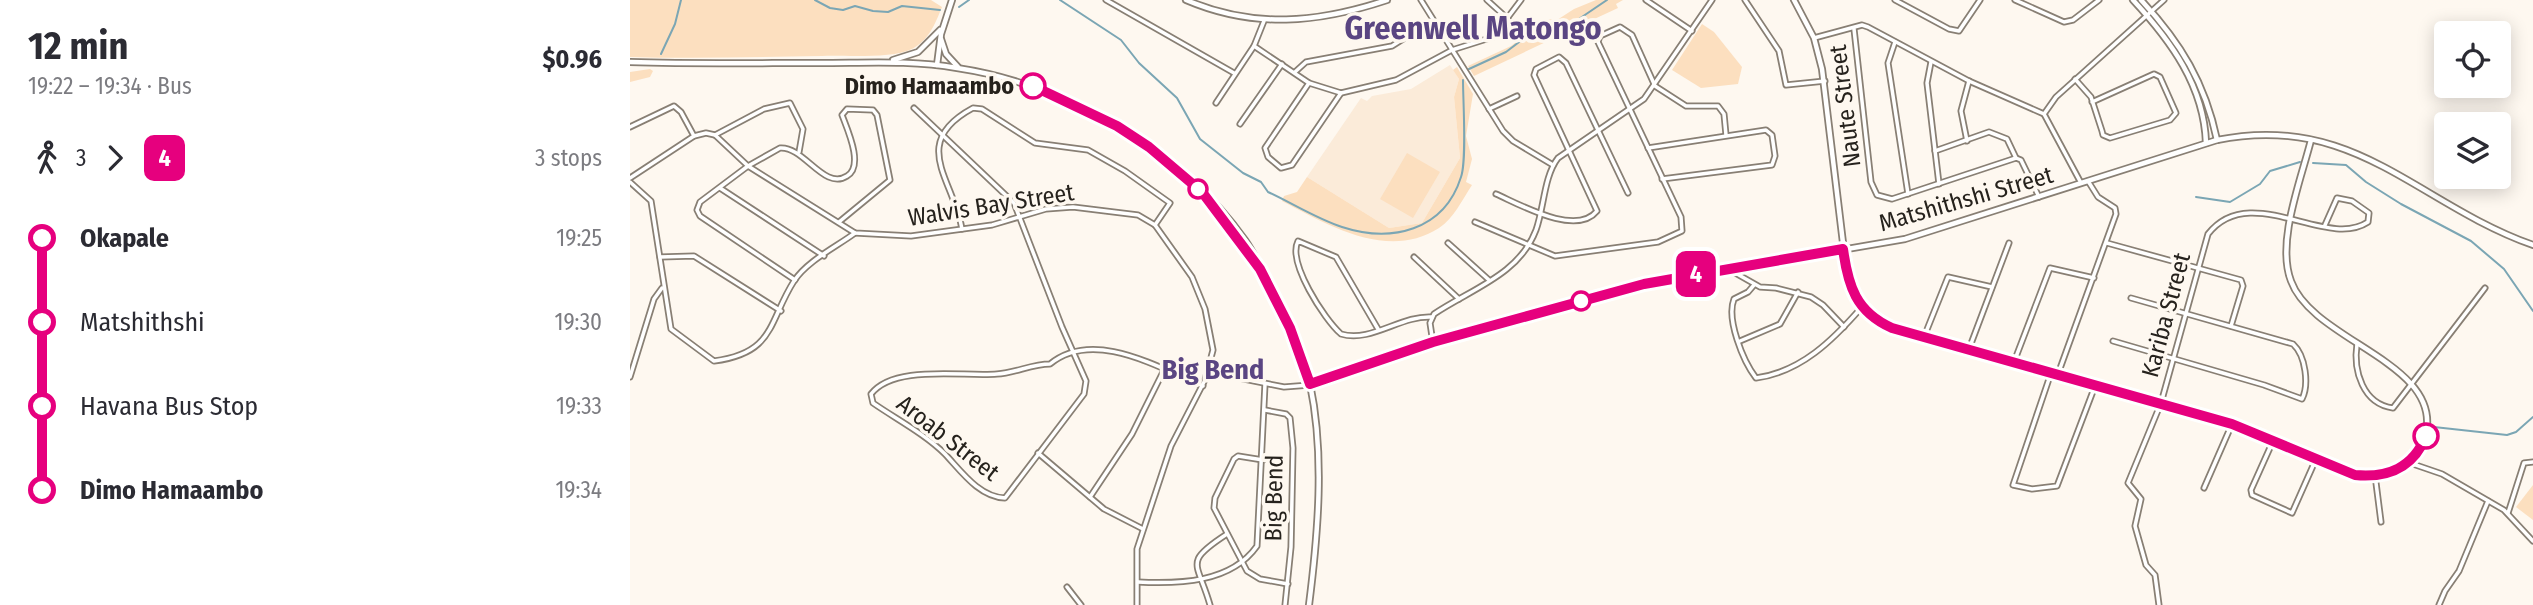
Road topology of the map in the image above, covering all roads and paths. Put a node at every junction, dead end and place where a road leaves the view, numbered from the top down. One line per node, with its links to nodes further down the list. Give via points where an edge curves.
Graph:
1 (952, 0): 25 (main road)
2 (1106, 0): 40 (street)
3 (1186, 0): 24 (main road)
4 (1387, 0): 24 (main road, via 1323,19)
5 (1421, 0): 23 (street)
6 (1487, 0): 22 (street)
7 (1521, 0): 22 (street)
8 (1646, 0): 27 (street)
9 (1704, 0): 19 (street)
10 (1745, 0): 42 (street, via 1779,51 1786,85)
11 (1794, 0): 29 (main road)
12 (1895, 0): 13 (street, via 1959,31)
13 (1980, 0)
14 (2015, 0): 15 (street, via 2064,22)
15 (2099, 0)
16 (2133, 0): 21 (main road)
17 (2141, 0): 20 (main road)
18 (2164, 0): 20 (street)
19 (1710, 2): 27 (street)
20 (2150, 10): 21 (street); 61 (main road, via 2185,53 2211,111)
21 (2145, 15): 41 (street); 64 (main road, via 2180,58 2200,103)
22 (1508, 19): 32 (street, via 1493,37)
23 (1433, 20): 32 (street); 39 (street, via 1399,44 1306,62)
24 (1264, 21): 31 (street)
25 (943, 27): 28 (main road); 33 (main road, via 918,52)
26 (1854, 29): 29 (street); 30 (street, via 1865,25); 80 (street, Naute Street, via 1871,182 1877,195 1885,199)
27 (1692, 31): 45 (street)
28 (941, 34): 37 (main road); 38 (main road, via 946,54)
29 (1814, 38): 42 (main road)
30 (1895, 42): 34 (street); 80 (street, via 1888,64)
31 (1254, 46): 36 (street); 40 (street)
32 (1452, 50): 46 (street, via 1396,80); 51 (street)
33 (888, 61): 35 (main road); 37 (main road)
34 (1931, 61): 43 (street); 67 (street, via 1927,83)
35 (630, 62)
36 (1282, 64): 39 (street); 54 (street)
37 (936, 65): 38 (main road)
38 (959, 68): 135 (main road, via 1027,84 1104,118 1149,147 1246,241 1290,328)
39 (1295, 72): 44 (street)
40 (1234, 73): 49 (street)
41 (2075, 79): 48 (street); 53 (street)
42 (1825, 81): 96 (main road)
43 (1969, 81): 53 (street); 63 (street, via 1961,111)
44 (1309, 83): 46 (street); 46 (street, via 1265,148 1268,158 1281,169 1292,165)
45 (1655, 86): 52 (street); 52 (street, via 1628,29 1620,27 1600,36 1598,42); 58 (street, via 1686,106 1718,106 1724,114)
46 (1341, 93)
47 (1517, 96): 51 (street)
48 (2092, 102): 48 (street, via 2103,135 2110,138 2170,120 2176,113 2160,77 2154,74)
49 (1216, 103)
50 (914, 108): 60 (street)
51 (1489, 109): 70 (street, via 1513,141)
52 (1630, 110): 56 (street); 65 (street)
53 (2043, 114): 75 (street)
54 (1240, 124)
55 (630, 127): 59 (street, via 674,106)
56 (1596, 130): 66 (street); 66 (street, via 1564,60 1556,58 1536,69 1534,75); 78 (street)
57 (715, 135): 59 (street); 68 (street, via 764,109 790,103 803,129); 71 (street)
58 (1726, 135): 65 (street); 72 (street, via 1769,131 1775,160 1765,167)
59 (694, 136): 73 (street)
60 (944, 136): 83 (street, via 1004,190); 87 (street, via 955,120 973,108 982,109 1035,143 1088,150 1168,200 1168,208); 89 (street, via 937,148 939,166 953,195)
61 (2217, 140): 62 (main road, Matshithshi Street, via 2262,135); 64 (main road, Matshithshi Street)
62 (2311, 140): 86 (main road); 95 (main road, Matshithshi Street, via 2361,154 2477,220)
63 (1967, 141): 67 (street); 69 (street, via 1995,133 2007,139)
64 (2206, 144): 74 (main road, Matshithshi Street)
65 (1648, 148): 72 (street)
66 (1568, 149): 70 (street); 82 (street, via 1597,211 1590,217 1561,220)
67 (1935, 151): 76 (street)
68 (799, 152): 71 (street, via 780,148); 84 (street, via 822,173 847,177 857,162 842,115 847,109 860,109 877,115 890,180)
69 (2016, 158): 76 (street, Naute Street); 81 (street)
70 (1553, 164): 82 (street)
71 (748, 166): 77 (street); 84 (street)
72 (1662, 179): 94 (street, via 1684,226 1679,234 1658,242 1561,256)
73 (630, 180): 98 (street, via 651,201)
74 (2088, 181): 75 (main road, Matshithshi Street); 93 (street, via 2098,197 2115,208)
75 (2081, 183): 81 (main road, Matshithshi Street)
76 (1939, 184): 80 (street, Naute Street)
77 (720, 188): 97 (street); 103 (street, via 700,202 700,216)
78 (1628, 193)
79 (1496, 194): 82 (street)
80 (1908, 194)
81 (2039, 197): 96 (main road, Matshithshi Street, via 1905,239)
82 (1541, 214): 94 (street)
83 (1021, 217): 87 (street, Walvis Bay Street, via 1046,208 1097,208 1138,215); 89 (street, Walvis Bay Street); 125 (street)
84 (839, 222): 90 (street)
85 (1475, 222): 94 (street)
86 (2291, 222): 88 (street, Kariba Street); 100 (street, Kariba Street, via 2246,212 2228,216 2208,234); 123 (main road, via 2287,267 2295,291 2306,307)
87 (1155, 225): 129 (street, via 1200,293 1212,338)
88 (2325, 225): 88 (street, Kariba Street, via 2363,225 2369,213 2352,201 2337,198)
89 (961, 229): 90 (street, Walvis Bay Street, via 911,236)
90 (855, 233): 97 (street)
91 (1448, 243): 104 (street)
92 (2009, 243): 107 (street)
93 (2107, 243): 100 (street); 102 (street)
94 (1529, 245): 104 (street, via 1517,263)
95 (2533, 245)
96 (1843, 249): 101 (main road, Matshithshi Street); 112 (main road, via 1850,287)
97 (824, 256): 103 (street)
98 (660, 257): 106 (street); 113 (street, via 694,256)
99 (1415, 257): 111 (street)
100 (2197, 267): 114 (street, Kariba Street); 116 (street, via 2243,283)
101 (1728, 269): 105 (street); 122 (main road, Matshithshi Street, via 1644,284)
102 (2094, 278): 127 (street, via 2050,268); 131 (street)
103 (795, 280): 113 (street)
104 (1489, 280): 111 (street)
105 (1755, 285): 109 (street); 120 (street, via 1732,302 1731,315)
106 (663, 287): 113 (street, via 672,332 714,361 759,345); 132 (street, via 654,299)
107 (1992, 288): 119 (street, via 1948,277); 124 (street)
108 (2485, 288): 133 (street)
109 (1798, 292): 117 (street, via 1823,305); 120 (street, via 1780,324)
110 (2131, 298): 114 (street)
111 (1460, 299): 115 (street)
112 (1861, 308): 117 (street); 119 (main road, via 1879,322)
113 (781, 311)
114 (2185, 314): 116 (street); 126 (street, Kariba Street)
115 (1432, 317): 118 (street, via 1405,319); 122 (street)
116 (2231, 326): 126 (street, via 2298,348 2306,377 2302,400)
117 (1844, 327): 120 (street, via 1817,353 1763,377 1754,376)
118 (1378, 329): 118 (street, via 1351,336 1337,330 1298,268 1298,241 1336,257)
119 (1924, 337): 124 (main road)
120 (1740, 341)
121 (2113, 341): 126 (street)
122 (1433, 342): 135 (main road, Matshithshi Street)
123 (2357, 344): 133 (main road); 133 (street, via 2361,385 2378,401 2393,408)
124 (1969, 350): 127 (main road)
125 (1073, 352): 128 (street, via 1102,349); 142 (street, Aroab Street, via 1086,381 1084,394); 142 (street, Aroab Street, via 1050,364 997,374 937,373 889,381 871,394 873,403 944,454 974,484 999,498 1010,495)
126 (2172, 357): 138 (street, Kariba Street)
127 (2014, 362): 130 (main road)
128 (1164, 370): 136 (street); 149 (street, via 1132,434)
129 (1208, 372): 134 (street); 136 (street)
130 (2051, 373): 131 (main road); 137 (street, via 2012,485 2057,486)
131 (2058, 374): 137 (main road)
132 (630, 377)
133 (2412, 383): 146 (main road, via 2424,402 2427,425 2422,445)
134 (1265, 384): 135 (street); 139 (street)
135 (1310, 384): 165 (main road, via 1317,445 1317,548)
136 (1203, 386): 153 (street, via 1171,446)
137 (2095, 386): 138 (main road)
138 (2161, 403): 140 (main road); 166 (street, Kariba Street, via 2128,483 2141,499 2135,526 2146,563 2155,575)
139 (1265, 410): 144 (street); 159 (street, Big Bend, via 1290,418)
140 (2232, 424): 141 (main road); 148 (street)
141 (2273, 441): 143 (main road); 143 (street, via 2251,490 2268,504 2292,513)
142 (1038, 453): 149 (street)
143 (2316, 459): 147 (main road, via 2355,475)
144 (1263, 460): 154 (street, via 1238,456 1230,465 1214,505); 156 (street, via 1257,546)
145 (2533, 462): 151 (street, via 2524,463)
146 (2410, 463): 147 (main road); 150 (street, via 2442,474)
147 (2375, 475): 152 (street)
148 (2204, 488)
149 (1090, 497): 153 (street)
150 (2488, 501): 151 (street); 167 (street, via 2459,571)
151 (2508, 513): 155 (street)
152 (2381, 522)
153 (1143, 529): 158 (street, via 1135,556)
154 (1227, 534): 156 (street); 157 (street, via 1199,554 1196,563)
155 (2533, 541)
156 (1241, 561): 157 (street); 159 (street, via 1253,576)
157 (1201, 579): 158 (street); 163 (street)
158 (1138, 582): 162 (street)
159 (1288, 584): 164 (street, Big Bend)
160 (1067, 587): 161 (street)
161 (1081, 605)
162 (1137, 605)
163 (1210, 605)
164 (1285, 605)
165 (1309, 605)
166 (2159, 605)
167 (2439, 605)

